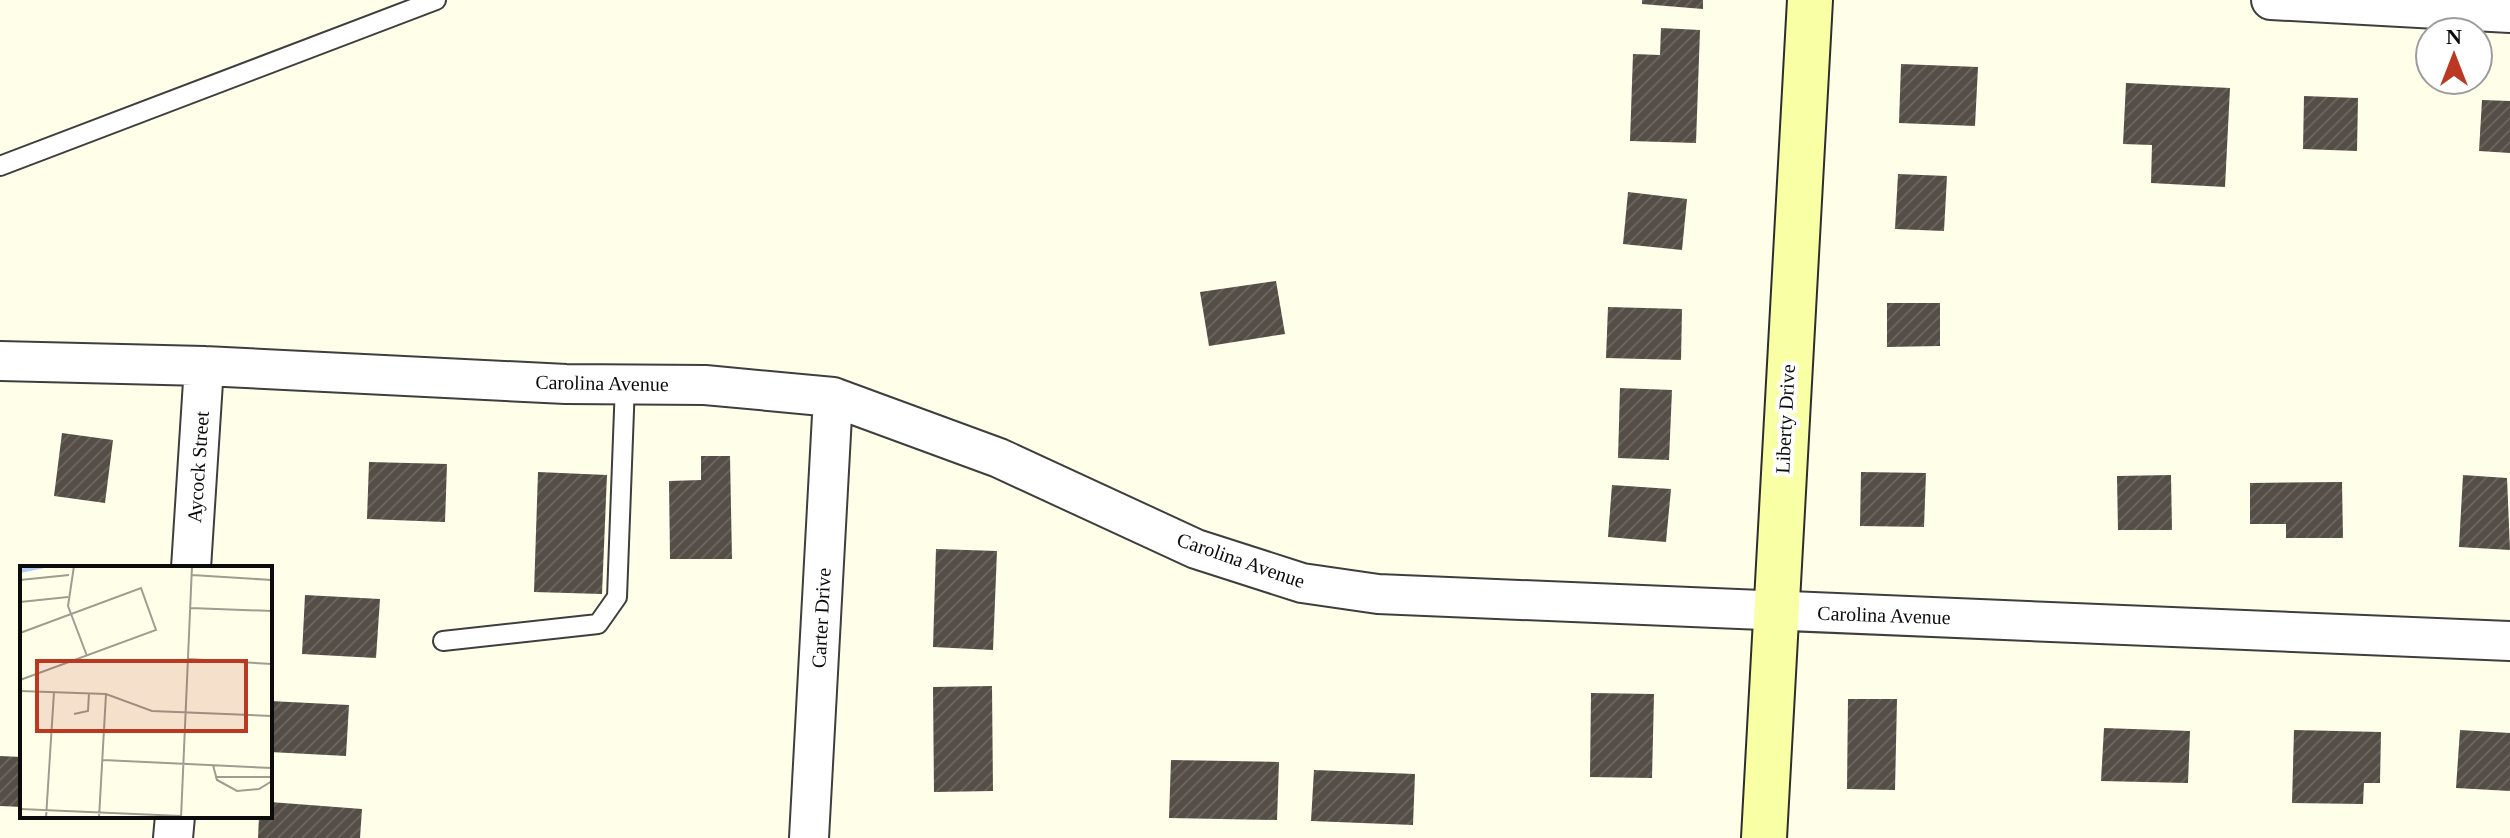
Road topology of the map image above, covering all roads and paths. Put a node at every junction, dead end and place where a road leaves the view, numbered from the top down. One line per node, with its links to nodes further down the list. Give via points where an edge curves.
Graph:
1 (436, 0): 5 (lane)
2 (1810, 0): 11 (street, Liberty Drive)
3 (2271, 0): 4 (street)
4 (2510, 13)
5 (0, 166)
6 (0, 361): 7 (street, Carolina Avenue)
7 (204, 366): 8 (street, Carolina Avenue); 10 (street, Aycock Street)
8 (625, 384): 9 (street, Carolina Avenue); 12 (lane, via 617,597 611,606 598,624)
9 (833, 397): 11 (street, Carolina Avenue, via 999,458 1196,549 1302,583 1378,594); 16 (street, Carter Drive)
10 (191, 566)
11 (1774, 610): 13 (street, Carolina Avenue); 17 (street, Liberty Drive)
12 (443, 641)
13 (2510, 641)
14 (175, 818): 15 (street)
15 (173, 838)
16 (809, 838)
17 (1764, 838)

